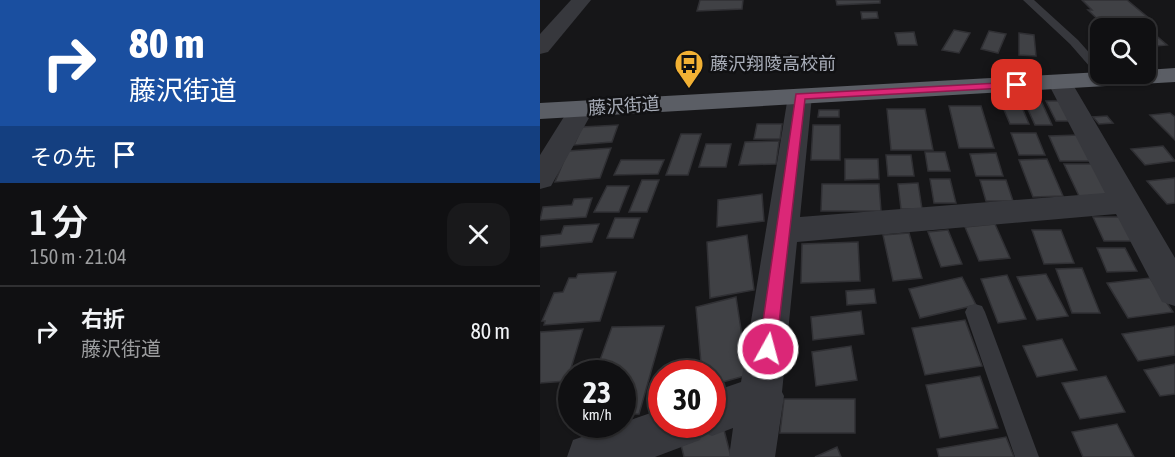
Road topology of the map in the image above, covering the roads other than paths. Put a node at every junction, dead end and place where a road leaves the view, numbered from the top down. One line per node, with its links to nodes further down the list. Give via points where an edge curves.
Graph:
1 (581, 0): 3 (street)
2 (1028, 0): 4 (lane)
3 (540, 47)
4 (1090, 61)
5 (1156, 75): 6 (highway, 藤沢街道)
6 (1175, 75)
7 (1090, 78): 8 (highway, 藤沢街道)
8 (1060, 83): 9 (highway, 藤沢街道); 13 (street)
9 (800, 96): 10 (highway, 藤沢街道); 14 (street)
10 (581, 109): 11 (highway, 藤沢街道); 12 (street)
11 (540, 111)
12 (540, 179)
13 (1126, 202): 14 (street); 15 (street)
14 (783, 231): 17 (street)
15 (1175, 291)
16 (975, 312): 22 (lane)
17 (762, 396): 18 (street); 21 (street)
18 (726, 409)
19 (648, 437): 20 (street)
20 (590, 457)
21 (752, 457)
22 (1027, 457)

